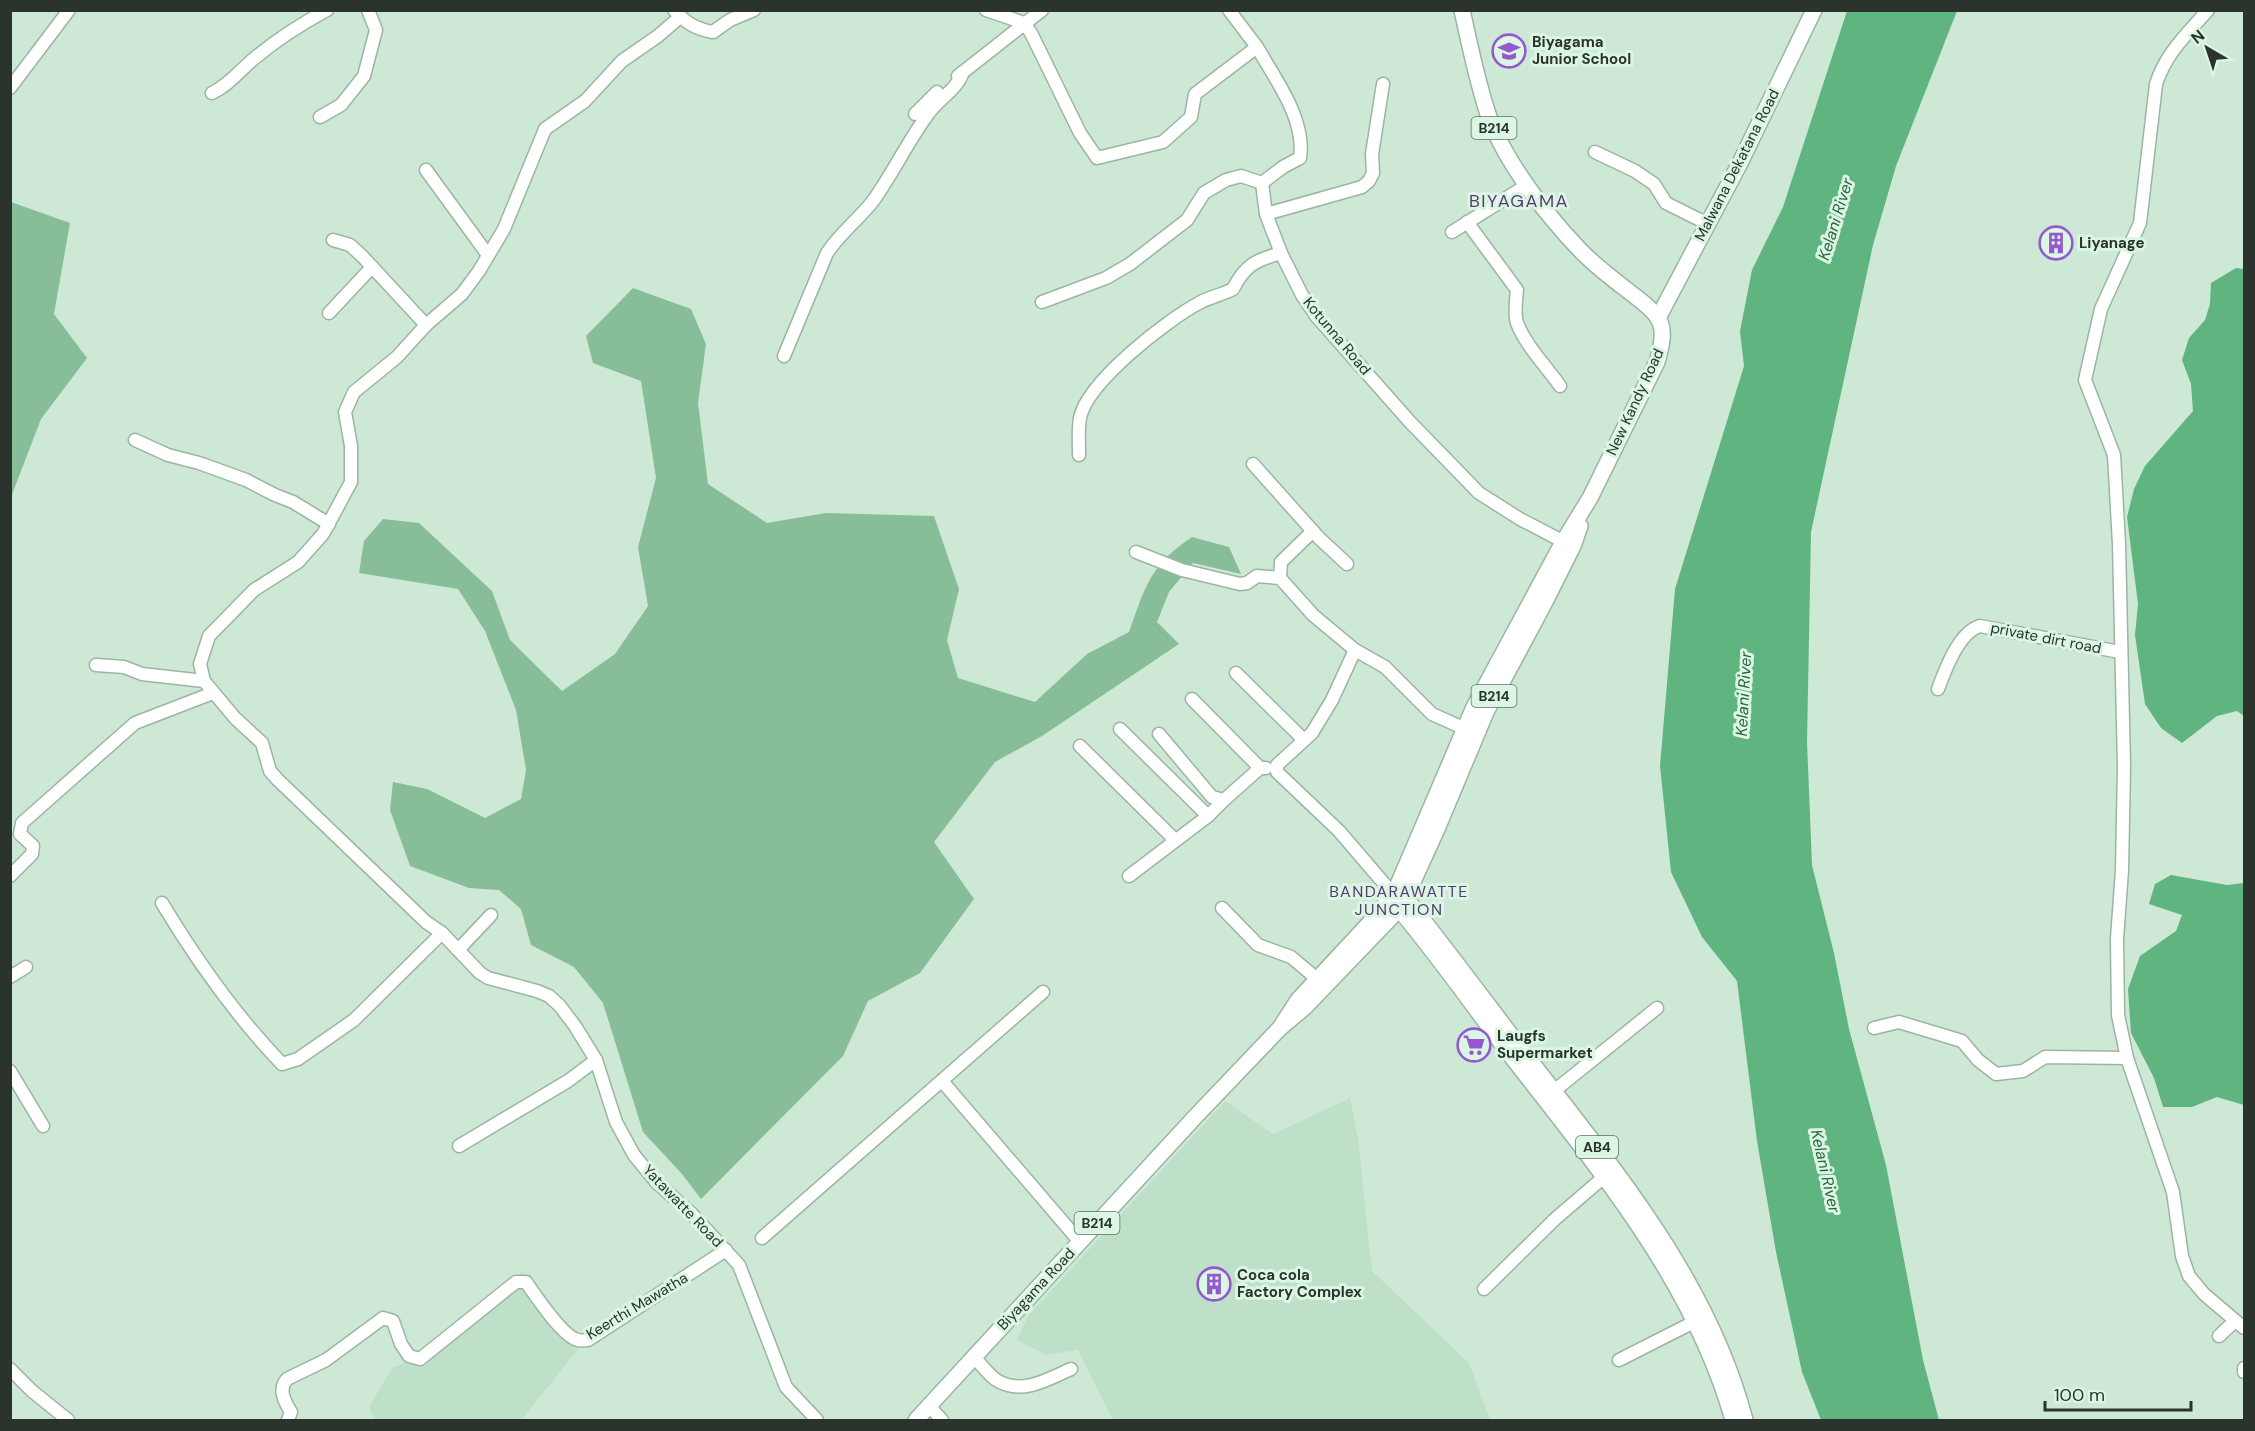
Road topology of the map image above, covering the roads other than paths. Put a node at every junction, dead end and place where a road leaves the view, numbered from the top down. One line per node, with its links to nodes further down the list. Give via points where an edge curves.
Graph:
1 (69, 10): 16 (street)
2 (327, 10): 17 (street, via 294,27)
3 (754, 10): 11 (street, via 713,32 688,24)
4 (986, 10): 12 (street)
5 (1042, 10): 12 (street)
6 (1229, 10): 13 (street)
7 (1462, 10): 23 (main road, B214, via 1490,118)
8 (1814, 10): 26 (main road, Malwana Dekatana Road)
9 (2208, 10): 48 (street, via 2172,50 2156,84 2140,224 2101,309 2085,380 2114,454)
10 (369, 11): 19 (street, via 376,30 364,76 341,105)
11 (677, 14): 30 (street, via 658,36 622,61 585,101 545,129 504,229)
12 (1024, 23): 13 (street, via 1080,133 1097,158 1163,142 1191,117 1195,94); 14 (street)
13 (1257, 47): 22 (street, via 1288,103 1301,148 1300,158)
14 (963, 72): 18 (street); 36 (street, via 960,82 927,115 872,202 827,253)
15 (1383, 84): 24 (street, via 1370,181 1362,187)
16 (10, 88)
17 (212, 93)
18 (915, 114)
19 (320, 117)
20 (1596, 152): 26 (street, via 1635,171 1654,184 1666,203)
21 (426, 170): 30 (street)
22 (1262, 183): 24 (street, Kotunna Road); 32 (street, via 1240,177 1226,180 1204,193 1187,220 1130,264 1106,278)
23 (1527, 185): 25 (street); 34 (main road, B214, via 1579,249)
24 (1266, 214): 29 (street, Kotunna Road)
25 (1467, 222): 27 (street); 37 (street, via 1517,290 1517,321)
26 (1708, 224): 34 (main road, Malwana Dekatana Road)
27 (1452, 232)
28 (333, 240): 31 (street, via 350,244)
29 (1281, 253): 39 (street, via 1249,266 1233,289 1199,303 1161,327 1119,363 1080,416); 43 (street, Kotunna Road, via 1317,317 1449,464 1498,506)
30 (488, 255): 35 (street, via 462,294)
31 (372, 267): 33 (street); 35 (street)
32 (1042, 302)
33 (329, 313)
34 (1658, 318): 43 (main road, New Kandy Road / B214, via 1663,343 1657,362)
35 (426, 325): 41 (street, via 397,357 354,392 345,412 351,446 351,483)
36 (784, 356)
37 (1560, 386)
38 (135, 440): 41 (street, via 246,480)
39 (1079, 455)
40 (1253, 464): 42 (street)
41 (329, 524): 51 (street, via 298,562 254,590 209,636 200,664)
42 (1313, 531): 45 (street); 46 (street, via 1281,562)
43 (1568, 544): 56 (main road, New Kandy Road / B214, via 1546,600)
44 (1136, 552): 46 (street, via 1182,570 1240,584 1257,576)
45 (1347, 564)
46 (1280, 578): 47 (street, via 1313,615)
47 (1355, 650): 56 (street, via 1385,667 1432,714); 58 (street, via 1332,700)
48 (2120, 652): 52 (street, private dirt road, via 1980,626 1964,636); 80 (street, via 2124,767 2118,1015)
49 (96, 665): 51 (street)
50 (1236, 673): 58 (street)
51 (204, 681): 53 (street, Yatawatte Road)
52 (1938, 689)
53 (213, 693): 65 (street, via 135,723 22,823 20,834 33,846 32,854); 71 (street, Yatawatte Road, via 262,742 270,771 277,779 399,897)
54 (1192, 699): 60 (street)
55 (1120, 729): 63 (street)
56 (1470, 732): 67 (main road, New Kandy Road / B214)
57 (1159, 734): 62 (street, via 1212,797)
58 (1304, 740): 61 (street)
59 (1080, 746): 64 (street)
60 (1260, 768): 61 (street); 62 (street)
61 (1277, 768): 67 (street, via 1280,776 1338,831)
62 (1224, 800): 63 (street)
63 (1208, 816): 64 (street)
64 (1175, 840): 66 (street)
65 (10, 876)
66 (1129, 876)
67 (1397, 897): 75 (main road, Biyagama Road / B214); 78 (main road, Biyagama Road / B214, via 1305,1007); 84 (main road, AB4)
68 (162, 903): 71 (street, via 215,986 282,1064 298,1059 354,1020)
69 (1222, 908): 75 (street, via 1258,945 1291,957)
70 (491, 915): 72 (street)
71 (442, 933): 72 (street, Yatawatte Road)
72 (458, 950): 81 (street, Yatawatte Road, via 489,978 549,996 575,1026)
73 (26, 967): 74 (street)
74 (10, 977)
75 (1316, 978): 78 (main road, Biyagama Road / B214)
76 (1043, 992): 83 (street)
77 (1657, 1008): 84 (street)
78 (1280, 1028): 89 (main road, Biyagama Road / B214)
79 (1874, 1028): 80 (street, via 1899,1022 1962,1041 1996,1074 2023,1071 2045,1057)
80 (2127, 1058): 93 (street, via 2173,1192 2182,1256 2189,1276)
81 (596, 1060): 86 (street); 90 (street, Yatawatte Road, via 616,1122 634,1155)
82 (10, 1071): 85 (street)
83 (942, 1081): 88 (street); 89 (street)
84 (1549, 1095): 87 (main road, AB4); 92 (main road, AB4, via 1654,1225 1687,1280)
85 (43, 1126)
86 (459, 1146)
87 (1604, 1177): 91 (street); 92 (main road, AB4)
88 (762, 1238)
89 (1080, 1242): 95 (main road, Biyagama Road / B214)
90 (726, 1250): 101 (street, Keerthi Mawatha, via 588,1340 578,1341 569,1336 526,1282 516,1282 420,1359 409,1356 393,1321 383,1318 326,1360 288,1378 282,1389 291,1412); 102 (street, Yatawatte Road, via 739,1265 786,1387)
91 (1484, 1289)
92 (1700, 1319): 96 (street); 105 (main road, AB4); 106 (main road, AB4, via 1731,1374)
93 (2240, 1324): 94 (street)
94 (2219, 1336)
95 (974, 1356): 98 (street, via 996,1380 1012,1387 1033,1386); 99 (main road, Biyagama Road / B214)
96 (1619, 1360)
97 (10, 1369): 100 (street)
98 (1071, 1369)
99 (929, 1406): 103 (main road, Biyagama Road / B214); 104 (street)
100 (68, 1420)
101 (288, 1420)
102 (817, 1420)
103 (916, 1420)
104 (942, 1420)
105 (1733, 1420)
106 (1745, 1420)

